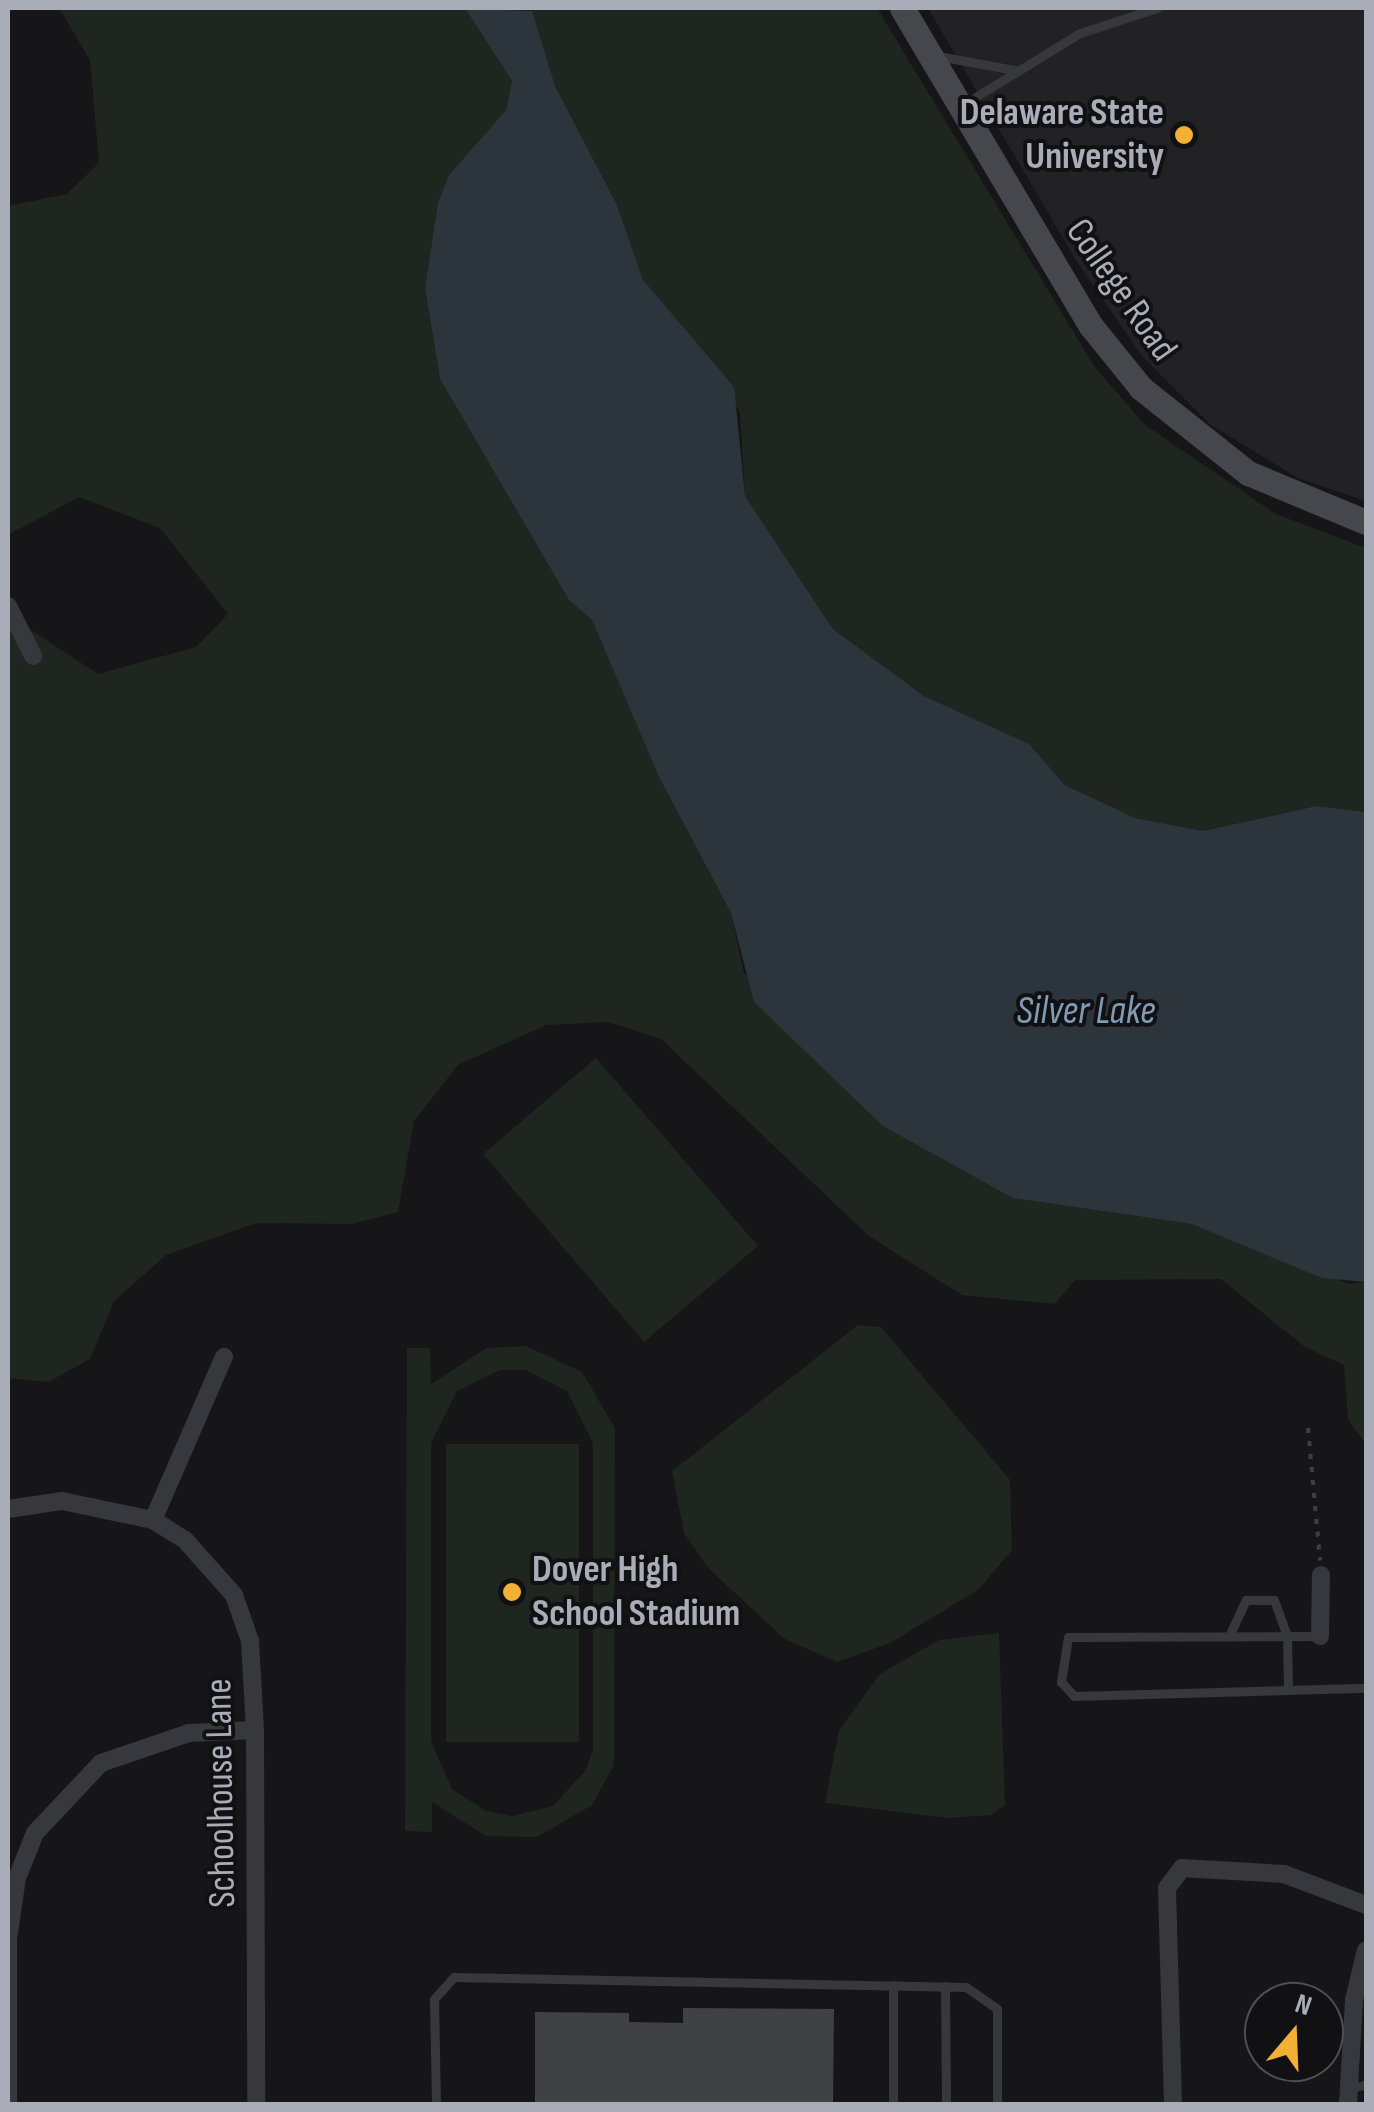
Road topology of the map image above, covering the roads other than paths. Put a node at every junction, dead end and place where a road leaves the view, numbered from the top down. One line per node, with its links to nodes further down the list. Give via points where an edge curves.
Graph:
1 (902, 8): 3 (street, College Road)
2 (1157, 8): 4 (lane, via 1080,33)
3 (930, 54): 4 (lane); 5 (street, College Road)
4 (1014, 70): 5 (lane)
5 (964, 105): 6 (street, College Road, via 1092,326 1141,388 1248,474)
6 (1366, 522)
7 (8, 606): 8 (street)
8 (33, 656)
9 (224, 1356): 11 (street)
10 (8, 1509): 11 (street, via 75,1502)
11 (153, 1520): 18 (street, Schoolhouse Lane, via 185,1540 234,1595 250,1640)
12 (1321, 1575): 15 (street)
13 (1229, 1636): 14 (lane); 14 (lane, via 1236,1610 1264,1597 1282,1612); 17 (lane, via 1068,1637 1062,1688 1074,1696)
14 (1287, 1636): 15 (lane); 17 (lane)
15 (1320, 1636)
16 (1366, 1688): 17 (lane)
17 (1288, 1690)
18 (254, 1730): 24 (street, via 189,1733 102,1763 35,1833 16,1878 8,1939); 25 (street, Schoolhouse Lane)
19 (1366, 1905): 30 (street, via 1284,1874 1182,1868 1167,1888)
20 (1366, 1950): 23 (street)
21 (893, 1985): 22 (lane); 26 (lane, via 454,1978 434,2000); 27 (lane)
22 (945, 1986): 28 (lane); 29 (lane, via 966,1986 997,2008)
23 (1354, 2093)
24 (8, 2104)
25 (256, 2104)
26 (436, 2104)
27 (893, 2104)
28 (946, 2104)
29 (997, 2104)
30 (1172, 2104)

